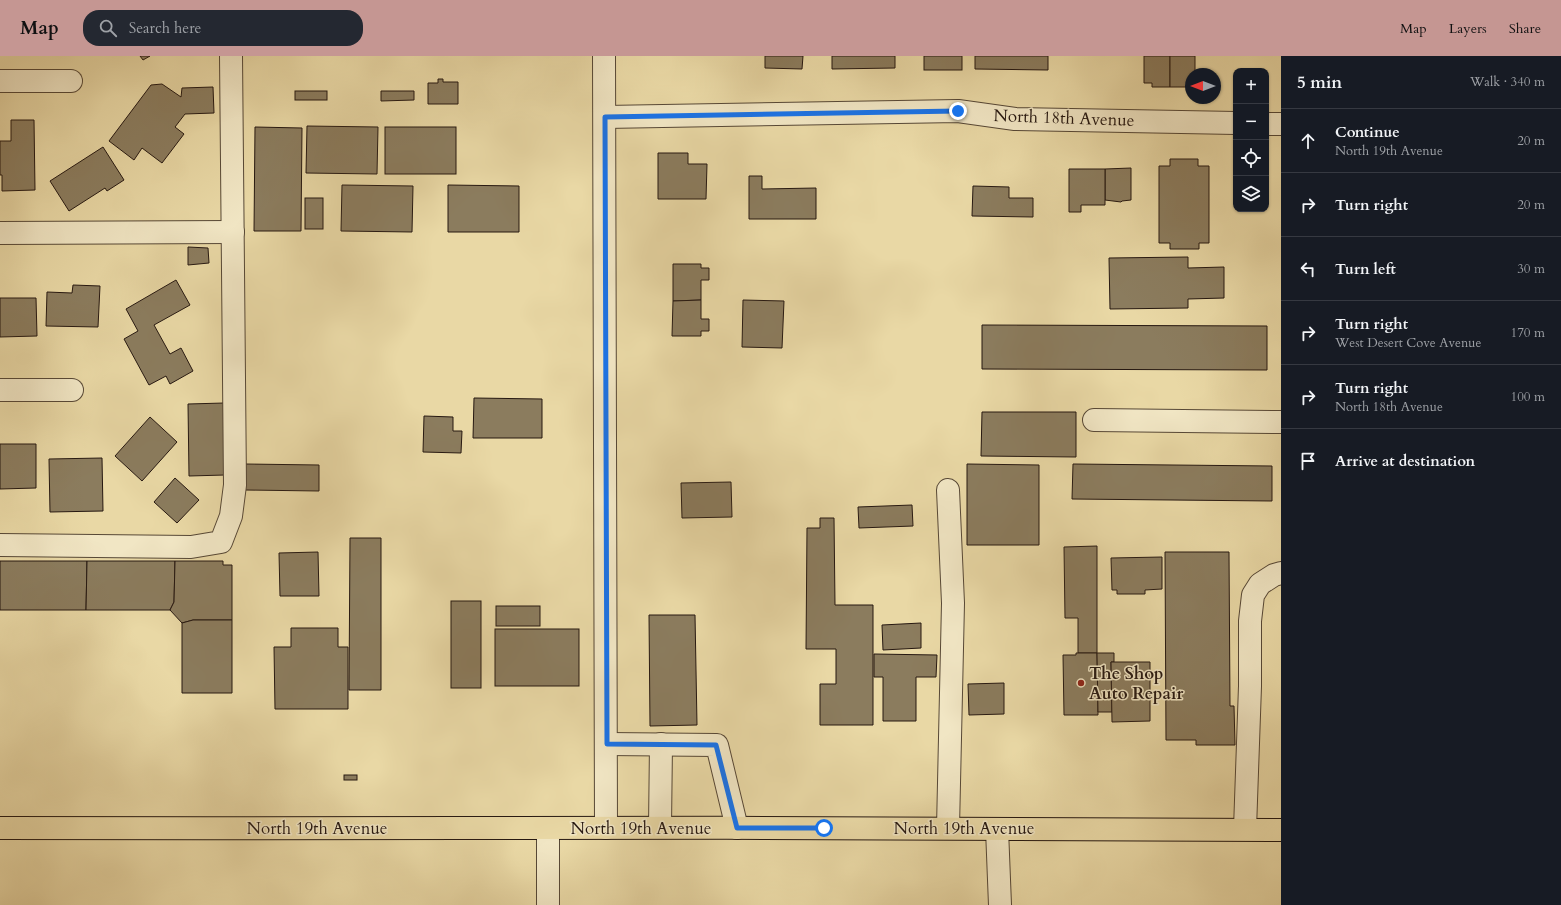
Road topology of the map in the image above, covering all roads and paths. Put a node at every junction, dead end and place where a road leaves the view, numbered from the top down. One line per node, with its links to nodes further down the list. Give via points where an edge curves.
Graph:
1 (231, 56): 9 (street)
2 (604, 56): 5 (street)
3 (0, 80): 4 (street)
4 (71, 81)
5 (605, 117): 6 (street, North 18th Avenue, via 958,111 1015,119); 18 (street)
6 (1233, 123)
7 (1269, 124): 8 (street)
8 (1281, 124)
9 (233, 232): 10 (street); 16 (street, via 236,485 232,516 222,542 191,547)
10 (0, 233)
11 (0, 390): 12 (street)
12 (72, 390)
13 (1094, 420): 14 (street)
14 (1281, 422)
15 (948, 490): 25 (street, via 953,603)
16 (0, 545)
17 (1281, 573): 27 (street, via 1260,584 1253,595 1250,621)
18 (607, 744): 19 (street); 23 (street)
19 (661, 744): 20 (street); 24 (street, via 716,745)
20 (660, 827): 23 (main road, North 19th Avenue); 24 (main road, North 19th Avenue)
21 (0, 828): 22 (main road, North 19th Avenue)
22 (548, 828): 23 (main road, North 19th Avenue); 29 (street)
23 (606, 828)
24 (737, 828): 25 (main road, North 19th Avenue)
25 (948, 828): 26 (main road, North 19th Avenue)
26 (997, 829): 27 (main road, North 19th Avenue); 30 (street)
27 (1245, 829): 28 (main road, North 19th Avenue)
28 (1281, 830)
29 (548, 905)
30 (1000, 905)

